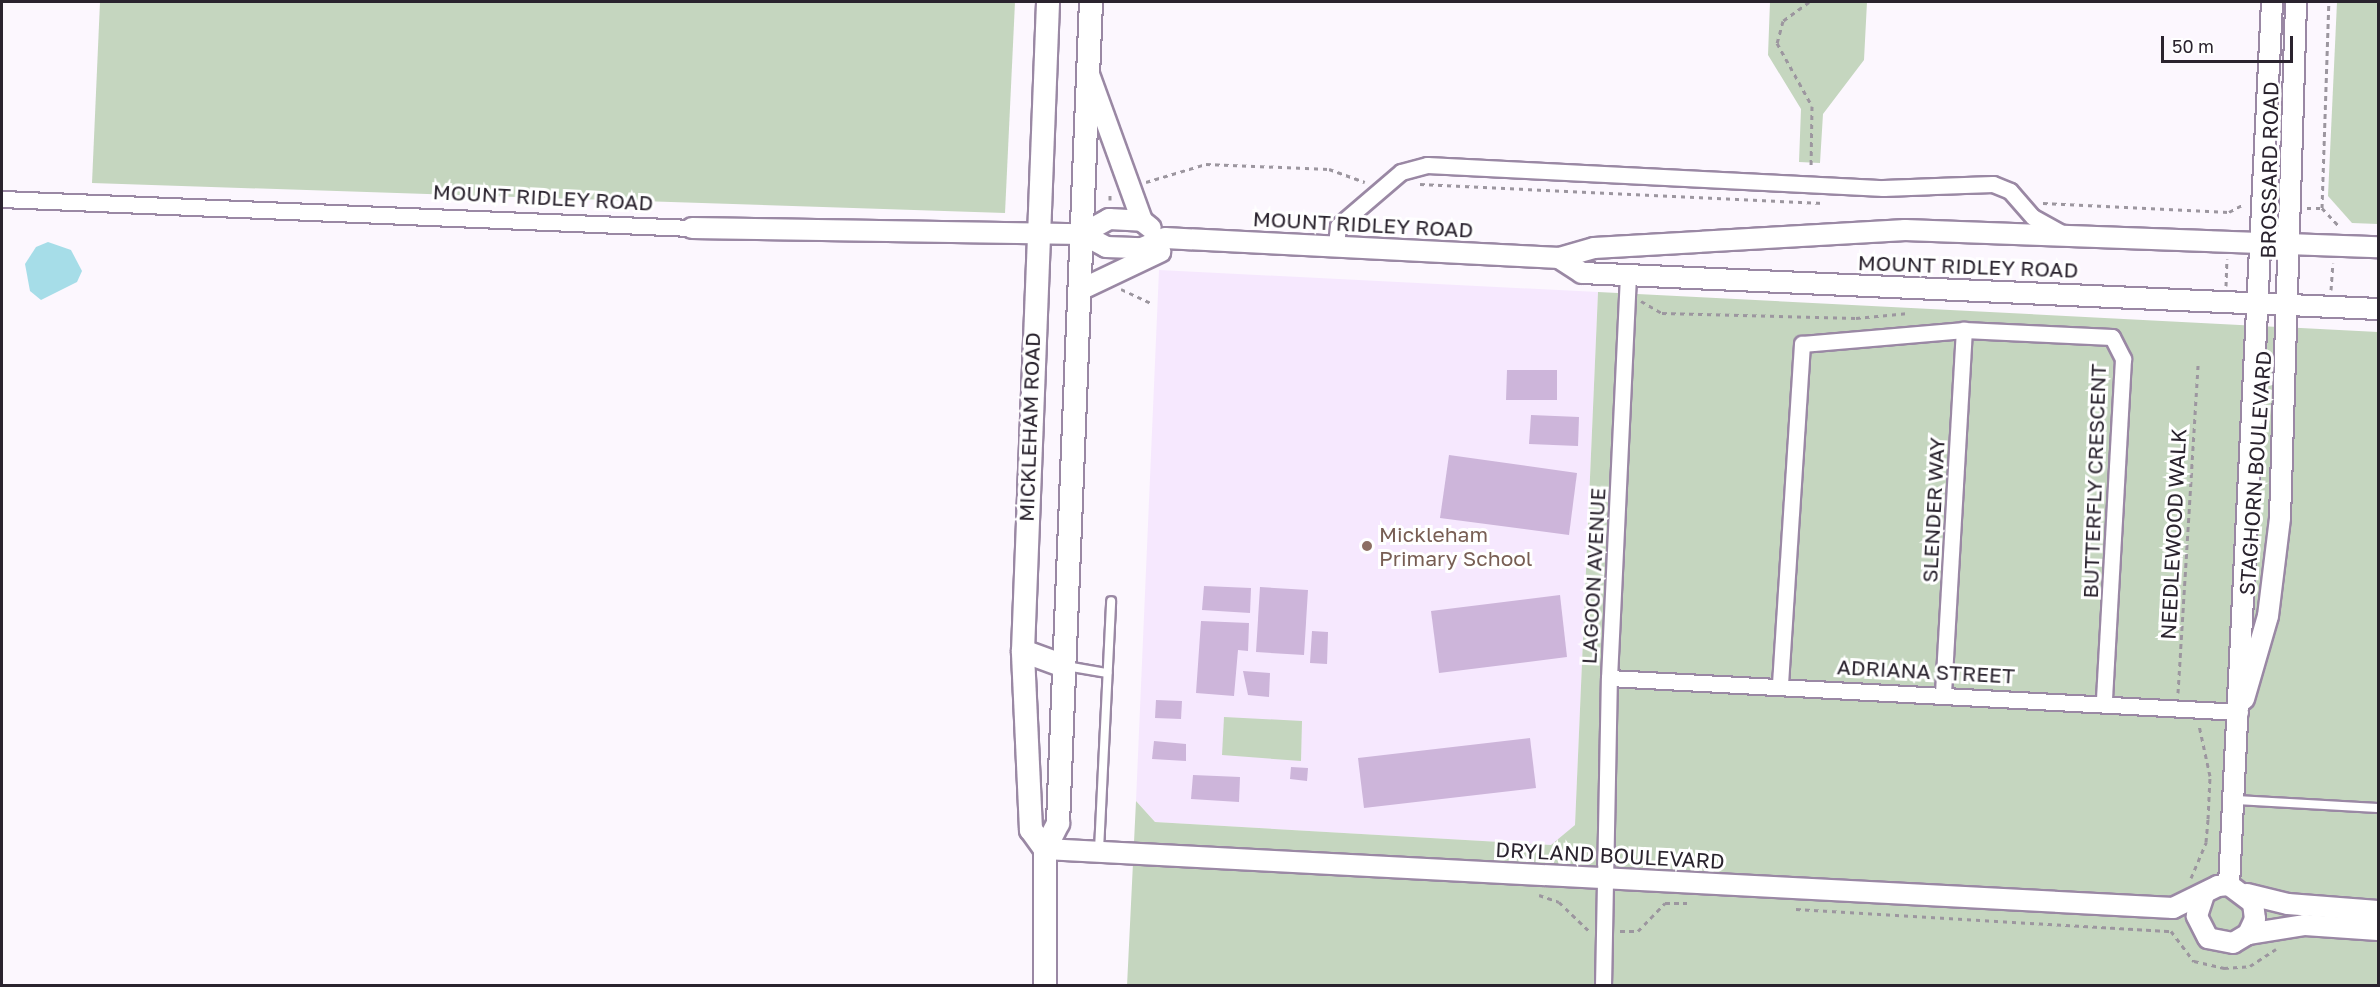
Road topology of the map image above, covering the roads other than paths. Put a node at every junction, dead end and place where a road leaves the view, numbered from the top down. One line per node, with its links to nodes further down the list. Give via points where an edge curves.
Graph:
1 (1048, 2): 10 (main road, MICKLEHAM ROAD)
2 (1091, 2): 5 (main road, MICKLEHAM ROAD)
3 (2272, 2): 14 (street, BROSSARD ROAD)
4 (2296, 2): 15 (street, BROSSARD ROAD)
5 (1088, 72): 7 (street); 11 (main road, MICKLEHAM ROAD)
6 (2, 199): 8 (street, MOUNT RIDLEY ROAD)
7 (1142, 221): 11 (street, MOUNT RIDLEY ROAD, via 1109,219); 12 (street)
8 (692, 228): 10 (street, MOUNT RIDLEY ROAD)
9 (2062, 233): 14 (street, MOUNT RIDLEY ROAD); 16 (street, via 2033,218 2010,190 1993,184 1810,184 1412,166 1338,226); 18 (street, MOUNT RIDLEY ROAD, via 1905,230 1594,248)
10 (1035, 234): 11 (street, MOUNT RIDLEY ROAD); 26 (main road, MICKLEHAM ROAD)
11 (1082, 234): 12 (street, MOUNT RIDLEY ROAD, via 1114,247 1142,248); 20 (main road, MICKLEHAM ROAD)
12 (1165, 238): 13 (street, MOUNT RIDLEY ROAD)
13 (1190, 240): 16 (street, MOUNT RIDLEY ROAD); 20 (street)
14 (2259, 240): 15 (street, MOUNT RIDLEY ROAD); 21 (street, BROSSARD ROAD)
15 (2292, 242): 17 (street, MOUNT RIDLEY ROAD, via 2336,235); 22 (street, BROSSARD ROAD)
16 (1336, 245): 18 (street, MOUNT RIDLEY ROAD)
17 (2379, 247)
18 (1558, 258): 19 (street, MOUNT RIDLEY ROAD, via 1582,273)
19 (1627, 284): 21 (street, MOUNT RIDLEY ROAD); 29 (street, LAGOON AVENUE)
20 (1080, 290): 27 (main road, MICKLEHAM ROAD)
21 (2255, 303): 22 (street, MOUNT RIDLEY ROAD); 33 (street, STAGHORN BOULEVARD)
22 (2290, 304): 23 (street, MOUNT RIDLEY ROAD); 33 (street, STAGHORN BOULEVARD, via 2277,556 2258,662)
23 (2379, 309)
24 (1964, 330): 30 (street, BUTTERFLY CRESCENT, via 1802,344); 31 (street, SLENDER WAY); 32 (street, BUTTERFLY CRESCENT, via 2112,337 2123,359)
25 (1111, 601): 28 (lane)
26 (1023, 651): 27 (main road); 36 (main road, MICKLEHAM ROAD, via 1031,830)
27 (1064, 666): 28 (lane); 36 (main road, MICKLEHAM ROAD, via 1058,824)
28 (1107, 673): 37 (lane)
29 (1610, 678): 30 (street, ADRIANA STREET); 38 (street, LAGOON AVENUE)
30 (1780, 684): 31 (street, ADRIANA STREET)
31 (1943, 693): 32 (street, ADRIANA STREET)
32 (2104, 703): 33 (street, ADRIANA STREET)
33 (2240, 712): 34 (street, STAGHORN BOULEVARD)
34 (2236, 800): 35 (lane); 39 (street, STAGHORN BOULEVARD)
35 (2379, 808)
36 (1045, 849): 37 (street, DRYLAND BOULEVARD); 47 (main road, MICKLEHAM ROAD)
37 (1099, 850): 38 (street, DRYLAND BOULEVARD)
38 (1604, 879): 42 (street, DRYLAND BOULEVARD); 48 (street, LAGOON AVENUE)
39 (2229, 885): 40 (street); 41 (street)
40 (2247, 894): 43 (street, via 2288,904); 46 (street, via 2255,911)
41 (2204, 895): 42 (street, DRYLAND BOULEVARD); 44 (street)
42 (2172, 908): 44 (street, DRYLAND BOULEVARD)
43 (2379, 911)
44 (2198, 924): 46 (street, via 2208,938 2224,944)
45 (2379, 930): 46 (street, via 2305,925)
46 (2248, 934)
47 (1045, 986)
48 (1603, 986)

